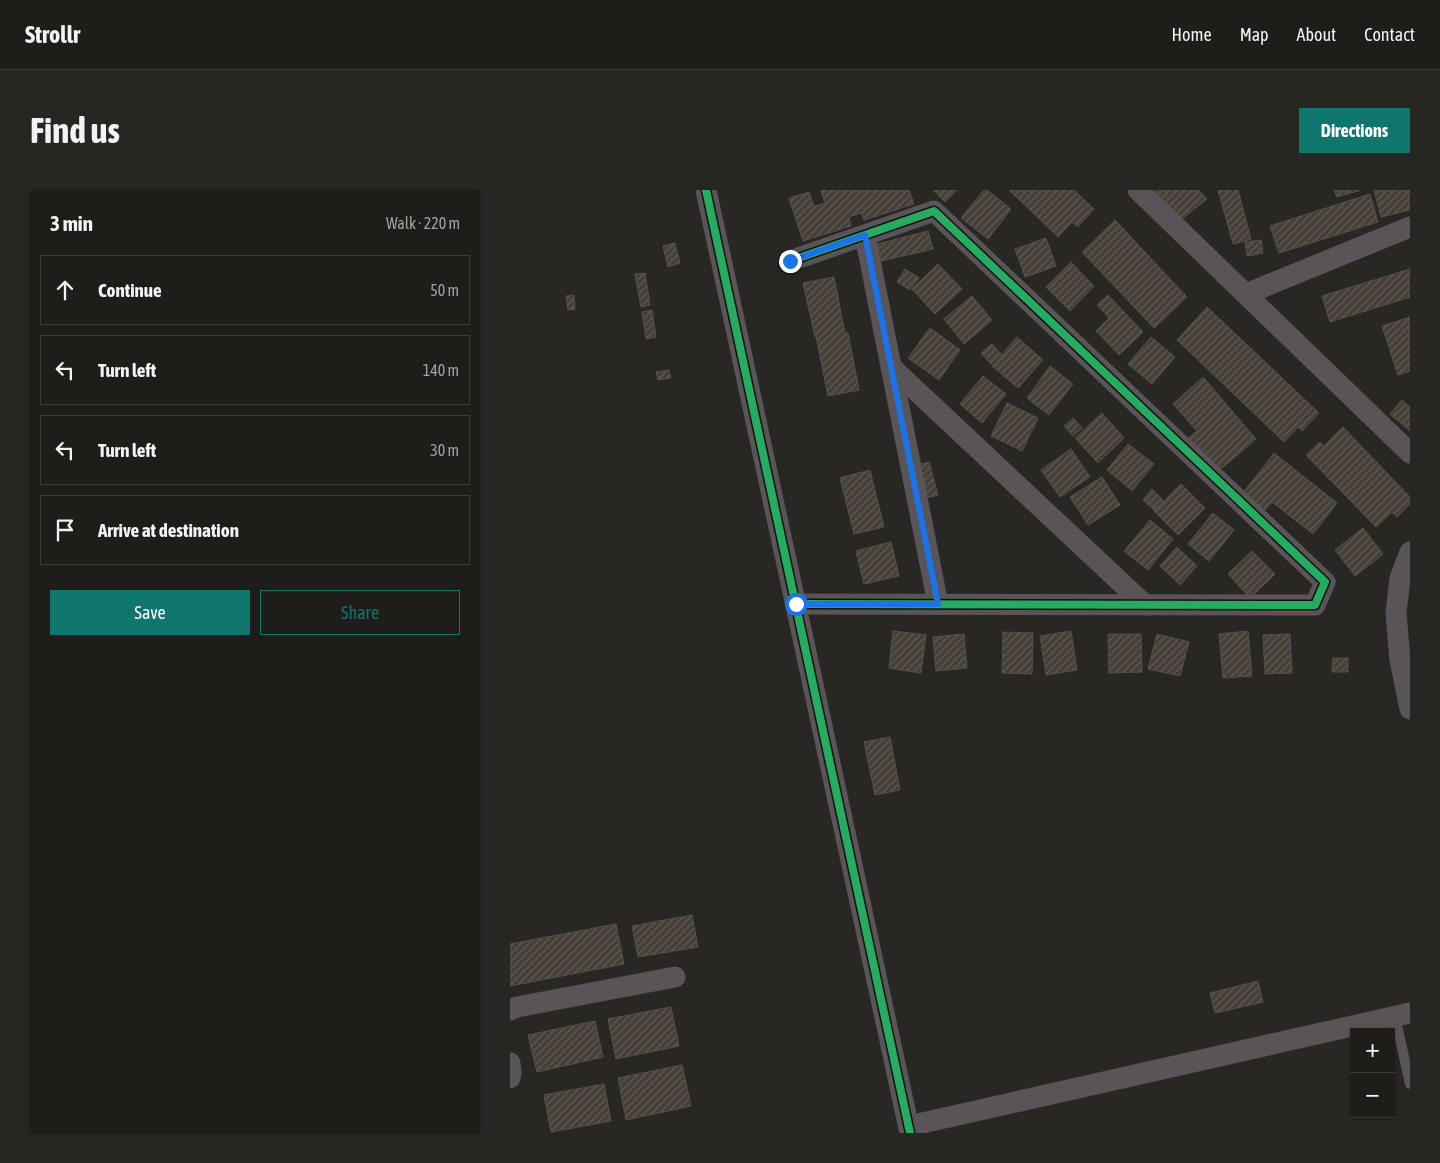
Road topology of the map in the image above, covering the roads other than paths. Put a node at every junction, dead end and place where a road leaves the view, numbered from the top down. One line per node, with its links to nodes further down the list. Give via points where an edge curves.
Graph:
1 (706, 190): 10 (street)
2 (1138, 190): 6 (street)
3 (1410, 227): 6 (street)
4 (865, 235): 5 (street); 7 (street); 12 (street, via 934,211 1325,582 1315,605)
5 (790, 261)
6 (1246, 294): 8 (street)
7 (891, 366): 11 (street); 12 (street)
8 (1410, 453)
9 (1410, 552): 13 (street, via 1400,578 1396,613 1400,660)
10 (796, 604): 11 (street); 20 (street)
11 (938, 604): 12 (street)
12 (1145, 605)
13 (1410, 709)
14 (675, 977): 15 (street)
15 (510, 1010)
16 (1402, 1014): 19 (lane); 20 (street)
17 (510, 1063): 18 (street)
18 (510, 1078)
19 (1410, 1084)
20 (909, 1129)

